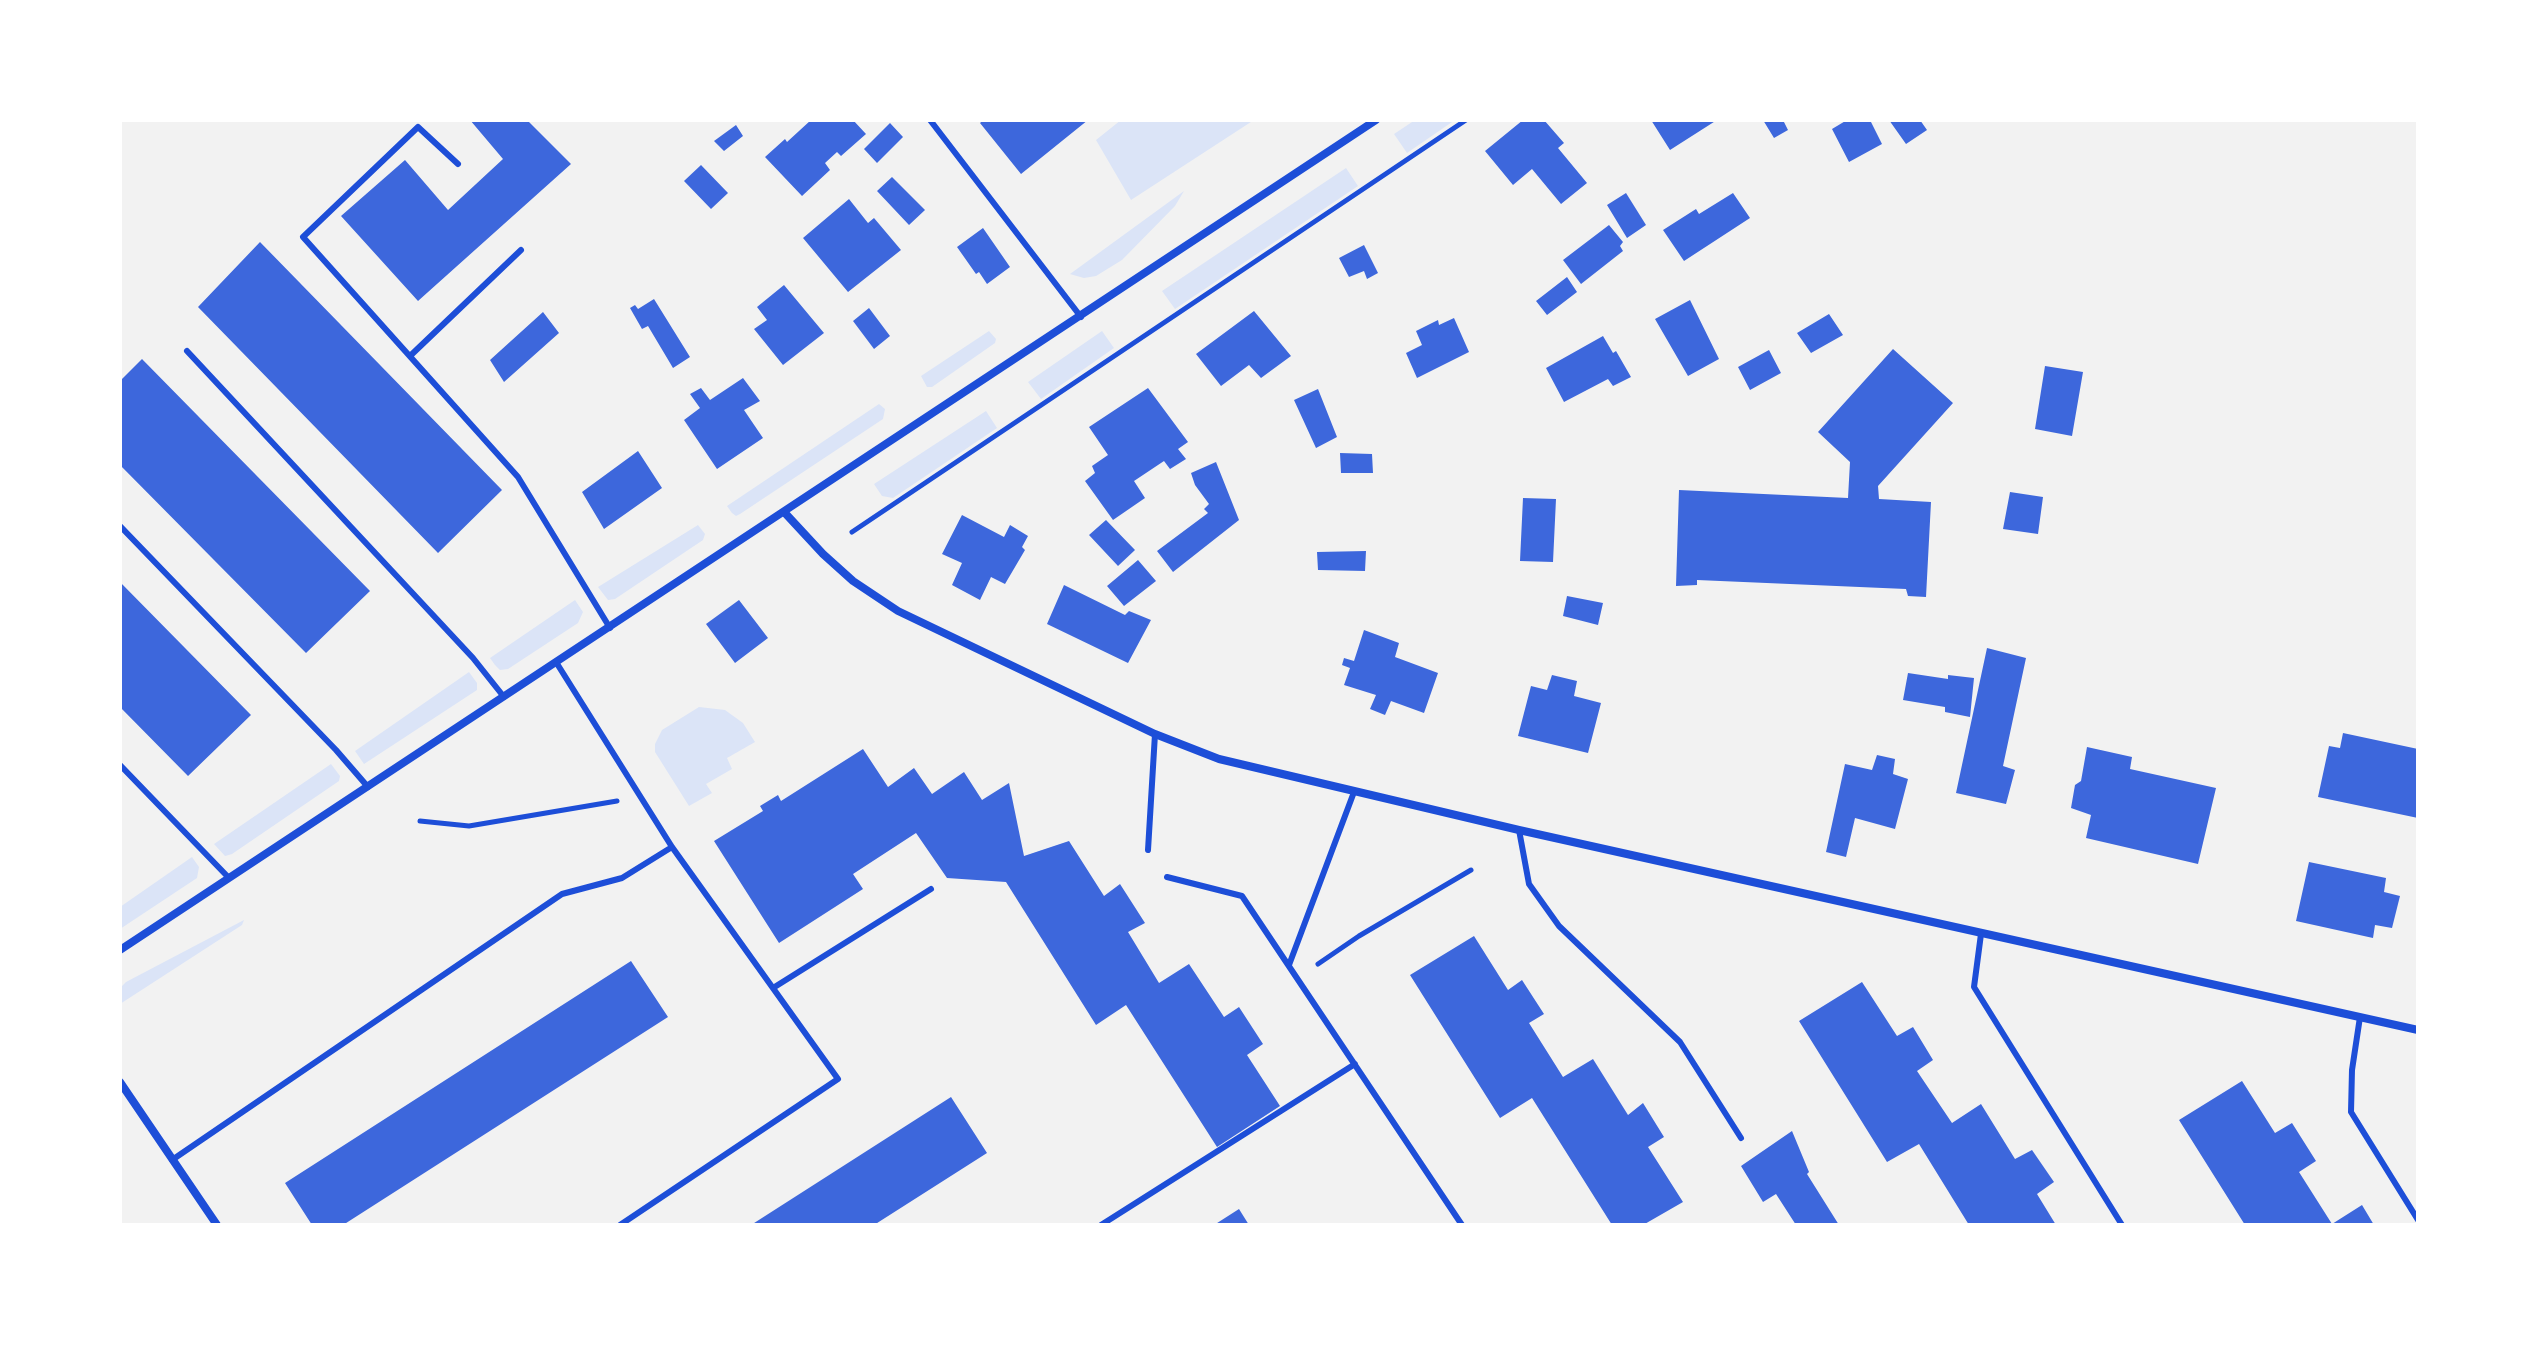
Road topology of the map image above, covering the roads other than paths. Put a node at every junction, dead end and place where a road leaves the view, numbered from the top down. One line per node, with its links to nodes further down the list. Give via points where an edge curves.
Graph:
1 (930, 120): 5 (lane)
2 (1376, 120): 5 (street)
3 (458, 164): 7 (lane, via 418,127 303,237)
4 (521, 250): 7 (lane)
5 (1081, 317): 8 (street)
6 (187, 351): 12 (lane)
7 (410, 356): 10 (lane, via 518,477)
8 (785, 513): 10 (street); 13 (street, via 853,581 898,611)
9 (120, 526): 15 (lane)
10 (610, 628): 11 (street)
11 (556, 662): 12 (street); 18 (lane)
12 (504, 697): 15 (street)
13 (1155, 734): 16 (street, via 1219,759); 19 (lane)
14 (120, 765): 21 (lane)
15 (368, 787): 21 (street)
16 (1354, 792): 17 (street); 25 (lane)
17 (1519, 830): 23 (street); 31 (lane, via 1529,884 1559,926 1680,1042)
18 (672, 847): 26 (lane); 32 (lane, via 622,878 562,894)
19 (1148, 850)
20 (1167, 877): 25 (lane, via 1242,896)
21 (229, 878): 24 (street)
22 (931, 889): 26 (lane)
23 (1981, 934): 27 (street); 38 (lane, via 1974,987)
24 (120, 950)
25 (1289, 965): 29 (lane)
26 (773, 988): 35 (lane, via 838,1079)
27 (2360, 1017): 28 (street); 33 (lane, via 2351,1112)
28 (2418, 1030)
29 (1355, 1064): 36 (lane); 37 (lane)
30 (120, 1082): 32 (street)
31 (1741, 1138)
32 (172, 1160): 34 (street)
33 (2418, 1220)
34 (217, 1225)
35 (620, 1225)
36 (1101, 1225)
37 (1462, 1225)
38 (2122, 1225)

